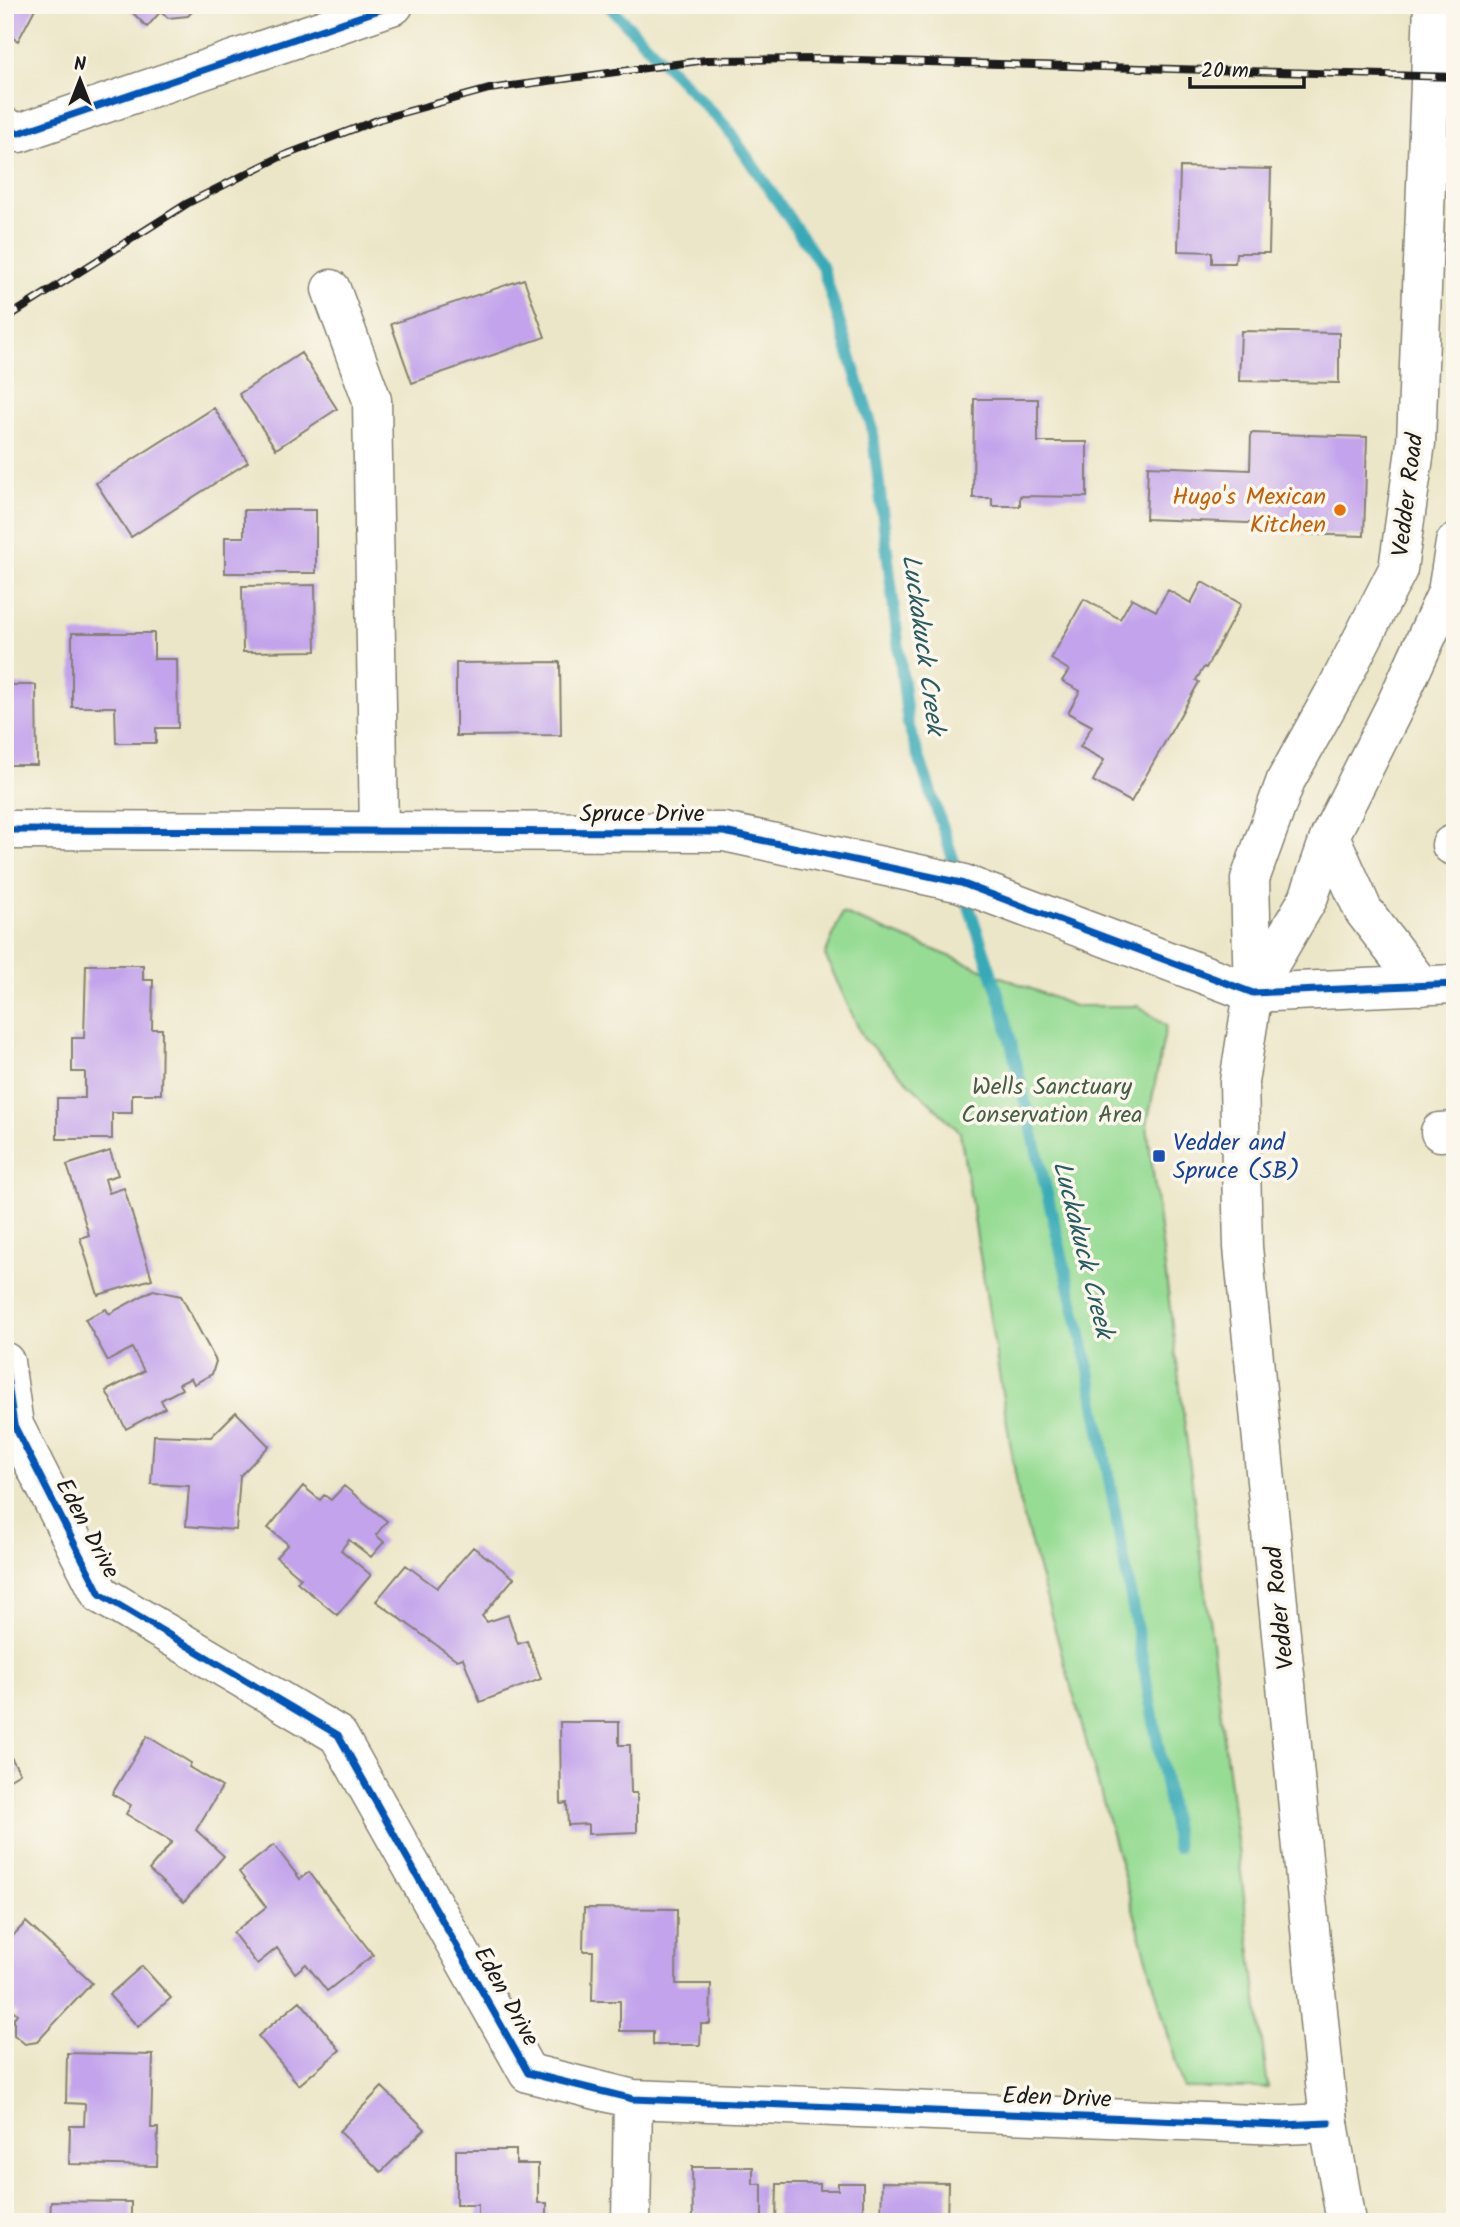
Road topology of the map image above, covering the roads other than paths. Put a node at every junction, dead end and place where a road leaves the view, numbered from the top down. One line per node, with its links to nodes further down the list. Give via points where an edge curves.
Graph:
1 (394, 5): 3 (street, via 19,133)
2 (1433, 5): 10 (street, Vedder Road, via 1416,443 1398,569 1286,780 1250,879)
3 (5, 127)
4 (331, 289): 7 (street, via 372,400)
5 (1455, 543): 8 (street, Vedder Road, via 1447,592)
6 (5, 830): 7 (street, Spruce Drive)
7 (379, 831): 10 (street, Spruce Drive, via 724,832 961,883)
8 (1330, 836): 9 (street, via 1363,910); 10 (street, Vedder Road, via 1308,899)
9 (1438, 985): 10 (street)
10 (1254, 993): 13 (street, Vedder Road, via 1239,1082 1244,1247)
11 (5, 1362): 12 (street, Eden Drive, via 14,1425 100,1594 338,1735 528,2073)
12 (633, 2099): 13 (street, Eden Drive, via 1281,2125); 14 (street)
13 (1329, 2123): 15 (street, Vedder Road)
14 (631, 2222)
15 (1346, 2222)

